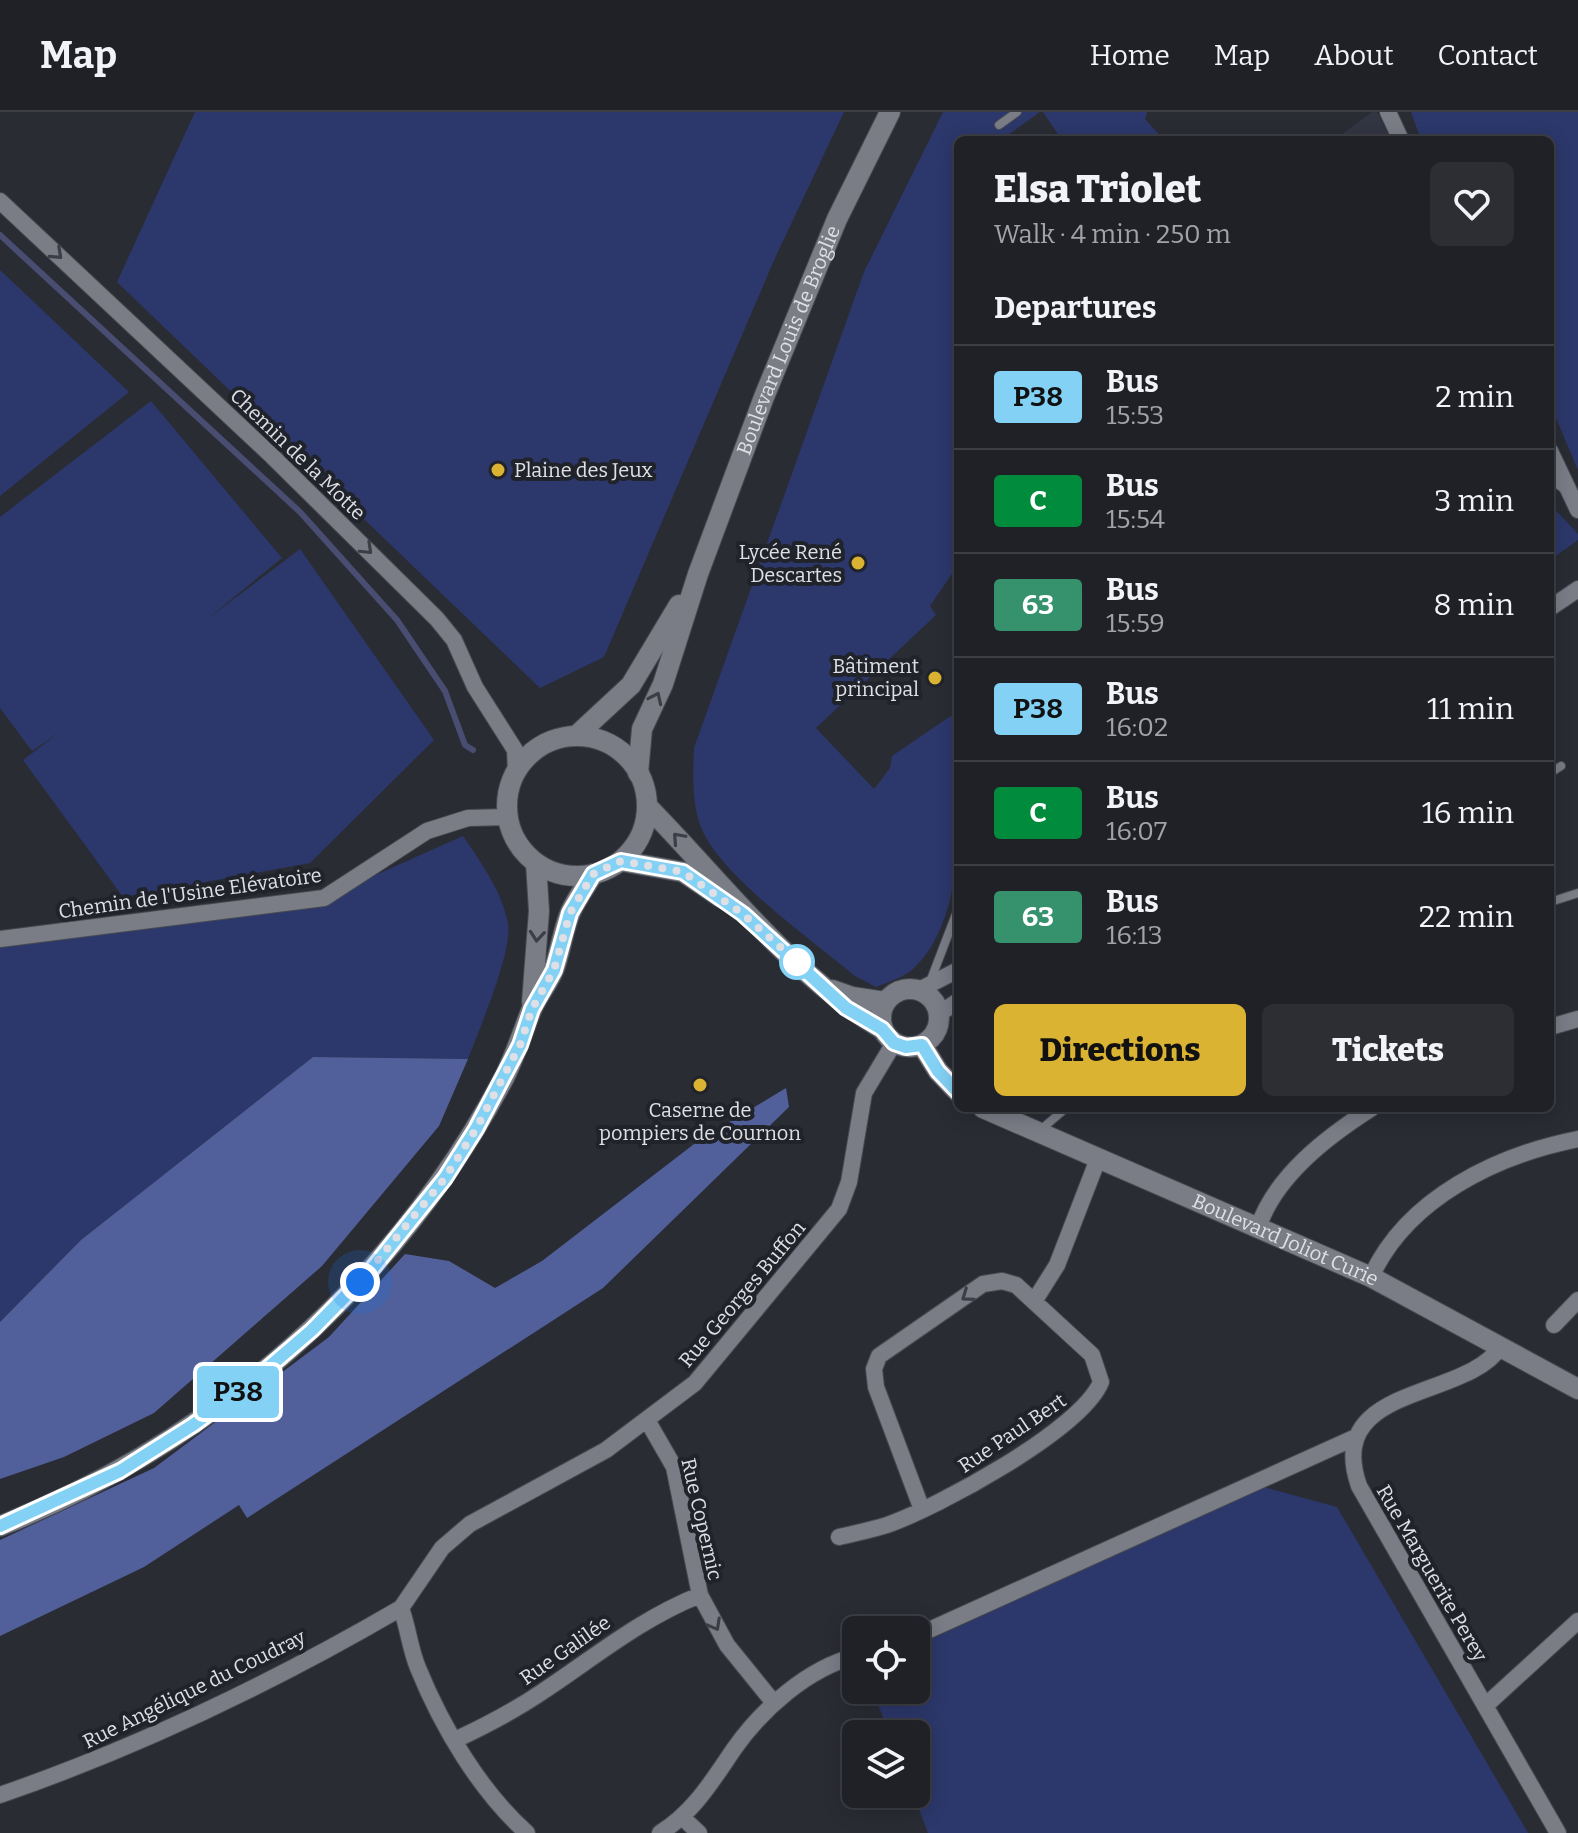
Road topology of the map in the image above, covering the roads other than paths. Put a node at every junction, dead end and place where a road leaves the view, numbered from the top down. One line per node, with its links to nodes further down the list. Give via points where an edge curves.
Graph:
1 (890, 112): 11 (main road, Boulevard Louis de Broglie, via 794,320)
2 (1017, 112): 4 (lane)
3 (1388, 112): 5 (street)
4 (999, 125)
5 (1399, 136)
6 (0, 201): 17 (street, Chemin de la Motte, one-way to 17, via 437,619 515,750)
7 (1554, 459): 9 (street)
8 (1554, 482): 9 (lane)
9 (1571, 494): 10 (street)
10 (1578, 510)
11 (698, 574): 14 (main road, Boulevard Louis de Broglie, via 631,685); 18 (main road, Boulevard Louis de Broglie, one-way to 11, via 642,729 663,684)
12 (1578, 589): 13 (street)
13 (1554, 605)
14 (576, 736): 17 (main road, via 541,747); 18 (main road, via 612,746)
15 (1561, 766): 16 (lane)
16 (1554, 770)
17 (516, 772): 20 (main road)
18 (638, 773): 19 (main road)
19 (647, 806): 21 (main road, via 643,831); 26 (main road, one-way to 19)
20 (508, 817): 22 (main road, via 518,842); 28 (street, Chemin de l'Usine Elévatoire, via 468,818 427,831 324,898)
21 (621, 861): 23 (main road); 26 (main road, via 683,872)
22 (536, 863): 23 (main road, via 557,873); 34 (main road, one-way to 34, via 539,911)
23 (593, 874): 34 (main road, via 570,913 554,970)
24 (1578, 893): 25 (lane)
25 (1554, 901)
26 (743, 914): 31 (main road)
27 (954, 921): 30 (lane)
28 (0, 939)
29 (954, 971): 30 (street)
30 (924, 987): 32 (main road, via 896,992); 35 (main road)
31 (829, 989): 32 (main road); 38 (main road, via 846,1008)
32 (885, 1002): 38 (main road, via 880,1020)
33 (954, 1004): 35 (street)
34 (532, 1009): 57 (main road, via 505,1076 445,1178 348,1295 255,1379 193,1425 120,1471)
35 (939, 1014): 39 (main road, via 936,1032)
36 (1578, 1019): 37 (street)
37 (1554, 1026)
38 (888, 1036): 39 (main road, via 906,1047); 54 (street, Rue Georges Buffon, via 864,1093 849,1182 839,1209 695,1383)
39 (922, 1045): 40 (main road)
40 (954, 1088)
41 (992, 1112): 44 (main road, Boulevard Joliot Curie)
42 (1062, 1112): 44 (lane)
43 (1367, 1112): 47 (street, via 1284,1182)
44 (1038, 1133): 46 (main road, Boulevard Joliot Curie)
45 (1578, 1139): 48 (street, via 1512,1156 1458,1183 1401,1232)
46 (1098, 1159): 47 (main road, Boulevard Joliot Curie); 49 (street, via 1057,1265)
47 (1258, 1228): 48 (main road, Boulevard Joliot Curie)
48 (1371, 1277): 52 (main road, Boulevard Joliot Curie)
49 (1035, 1300): 56 (street, Rue Paul Bert, via 1092,1355 1101,1382 1095,1397 1000,1468 965,1490); 56 (street, Rue Paul Bert, one-way to 56, via 1016,1285 983,1284 879,1356 876,1387)
50 (1578, 1300): 51 (street)
51 (1554, 1325)
52 (1501, 1346): 53 (main road, Boulevard Joliot Curie); 55 (street, via 1486,1362 1393,1403 1367,1421)
53 (1578, 1389)
54 (647, 1420): 59 (street, Rue Copernic, via 674,1467); 60 (street, Rue Georges Buffon, via 569,1472 470,1524 442,1548)
55 (1356, 1437): 62 (street); 65 (street, Rue Marguerite Perey, via 1353,1467 1359,1486)
56 (921, 1507): 58 (street, Rue Paul Bert, via 888,1525)
57 (0, 1526)
58 (839, 1537)
59 (700, 1595): 64 (street, Rue Copernic, one-way to 64, via 727,1645); 66 (street, Rue Galilée, via 636,1624 542,1692)
60 (401, 1608): 66 (street, via 417,1666); 67 (street, Rue Angélique du Coudray, via 208,1709 117,1751)
61 (1578, 1621): 65 (street)
62 (930, 1630)
63 (842, 1662): 64 (street, via 813,1674)
64 (774, 1703): 68 (street)
65 (1485, 1706): 72 (street, Rue Marguerite Perey)
66 (455, 1740): 69 (street, via 501,1806)
67 (0, 1795)
68 (682, 1817): 70 (street); 71 (street)
69 (527, 1833)
70 (660, 1833)
71 (699, 1833)
72 (1558, 1833)

